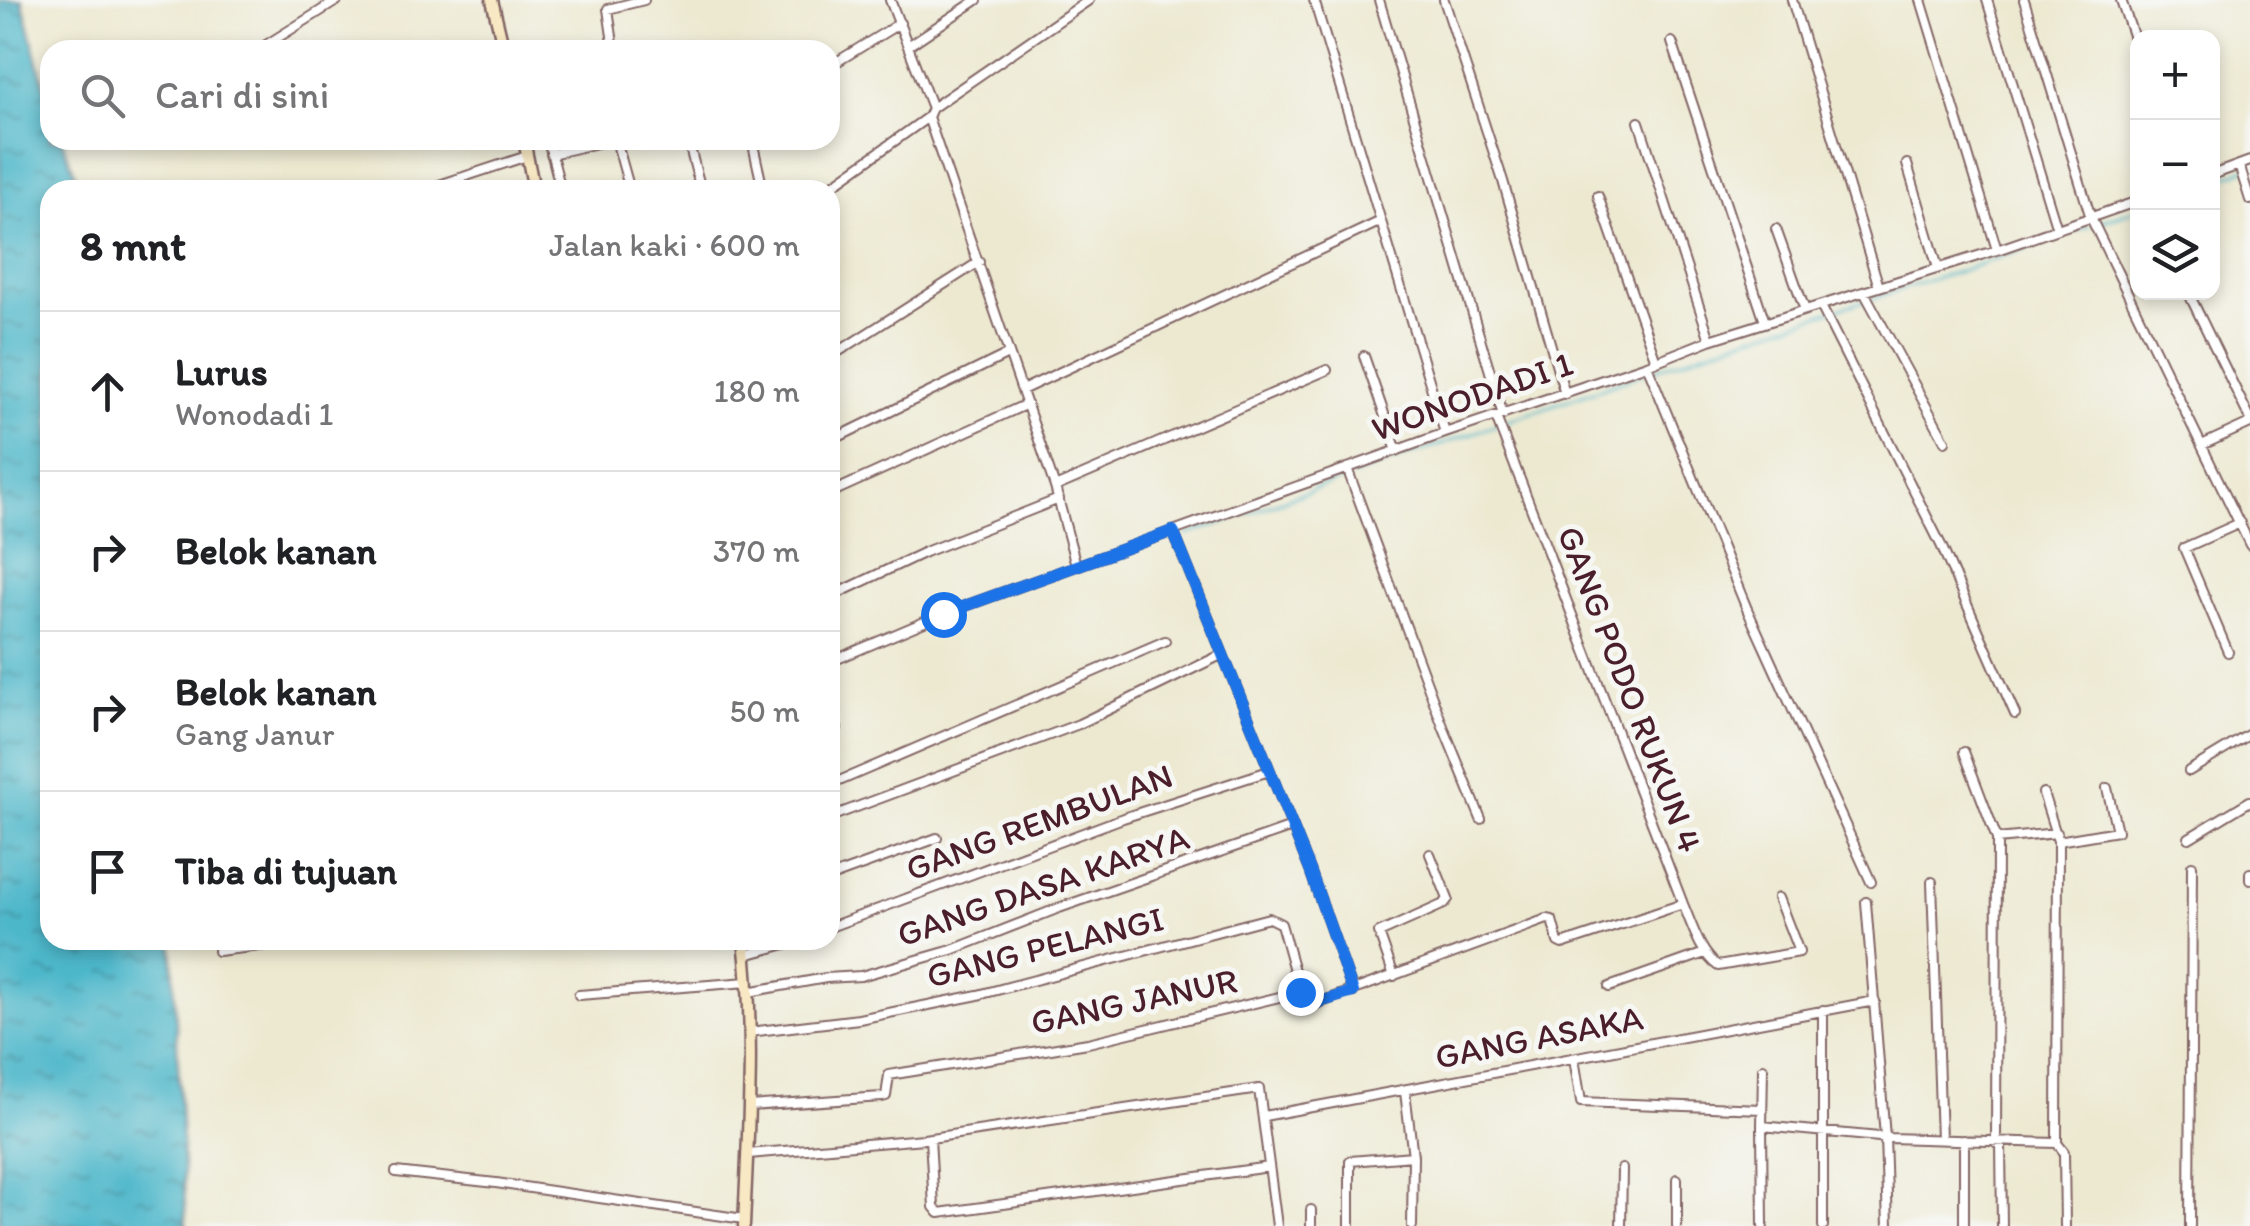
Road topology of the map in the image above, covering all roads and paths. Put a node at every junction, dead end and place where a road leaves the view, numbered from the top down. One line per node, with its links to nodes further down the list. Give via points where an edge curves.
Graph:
1 (338, 0): 17 (street)
2 (492, 0): 18 (main road)
3 (644, 0): 19 (street, via 608,9)
4 (890, 0): 15 (street)
5 (977, 0): 21 (street)
6 (1089, 0): 23 (street)
7 (1314, 0): 48 (street)
8 (1379, 0): 69 (street, GANG PODO RUKUN 4)
9 (1444, 0): 67 (street)
10 (1792, 0): 54 (street)
11 (1922, 0): 51 (street)
12 (1988, 0): 50 (street)
13 (2024, 0): 47 (street)
14 (2121, 0): 16 (street)
15 (900, 23): 21 (street); 22 (street)
16 (2131, 30)
17 (274, 40)
18 (502, 40)
19 (613, 40)
20 (1672, 42): 59 (street)
21 (908, 46): 23 (street)
22 (840, 60)
23 (930, 113): 43 (street); 52 (street)
24 (1640, 122): 60 (street)
25 (526, 150): 32 (main road)
26 (550, 150): 31 (street)
27 (569, 150): 31 (street)
28 (616, 150): 40 (street)
29 (691, 150): 41 (street)
30 (754, 150): 42 (street)
31 (551, 154): 39 (street)
32 (527, 156): 37 (street); 38 (main road)
33 (2250, 161): 35 (street)
34 (1907, 164): 53 (street)
35 (2240, 169): 36 (street); 45 (street)
36 (2220, 173)
37 (454, 180)
38 (532, 180)
39 (558, 180)
40 (627, 180)
41 (698, 180)
42 (761, 180)
43 (840, 180)
44 (1598, 196): 64 (street)
45 (2250, 200)
46 (2130, 205): 47 (street, WONODADI 1)
47 (2091, 218): 50 (street, WONODADI 1); 74 (street)
48 (1382, 221): 66 (street); 71 (street)
49 (1776, 229): 58 (street)
50 (2058, 229): 51 (street, WONODADI 1)
51 (1997, 250): 53 (street, WONODADI 1)
52 (979, 262): 61 (street); 62 (street)
53 (1938, 268): 54 (street, WONODADI 1)
54 (1879, 288): 55 (street, WONODADI 1)
55 (1866, 296): 57 (street, WONODADI 1); 73 (street)
56 (2192, 300): 70 (street)
57 (1821, 306): 58 (street, WONODADI 1); 89 (street, via 1942,544)
58 (1805, 310): 59 (street, WONODADI 1)
59 (1765, 322): 60 (street, WONODADI 1)
60 (1710, 340): 64 (street, WONODADI 1)
61 (840, 352)
62 (1008, 354): 66 (street); 72 (street)
63 (1364, 356): 75 (street)
64 (1650, 364): 67 (street, WONODADI 1); 108 (street, via 1747,609)
65 (1327, 370): 77 (street)
66 (1022, 390): 68 (street)
67 (1565, 394): 69 (street, WONODADI 1)
68 (1027, 404): 77 (street); 78 (street)
69 (1499, 416): 71 (street, WONODADI 1); 112 (street, GANG PODO RUKUN 4)
70 (2250, 421): 74 (street)
71 (1445, 433): 75 (street, WONODADI 1)
72 (840, 435)
73 (1946, 441)
74 (2202, 445): 80 (street)
75 (1396, 451): 76 (street, WONODADI 1)
76 (1347, 468): 81 (street, WONODADI 1); 99 (street)
77 (1055, 487): 79 (street)
78 (840, 488)
79 (1059, 499): 83 (street); 84 (street)
80 (2240, 523): 82 (street); 86 (street, via 2184,548)
81 (1173, 531): 83 (street, WONODADI 1); 87 (street)
82 (2250, 545)
83 (1076, 564): 88 (street, WONODADI 1)
84 (840, 592)
85 (1164, 641): 94 (street)
86 (2228, 652)
87 (1223, 654): 92 (street); 98 (street, via 1080,724)
88 (840, 658)
89 (2015, 714)
90 (2250, 734): 93 (street)
91 (1964, 752): 103 (street)
92 (1268, 771): 100 (street); 113 (street, GANG REMBULAN)
93 (2189, 771)
94 (840, 781)
95 (2107, 788): 101 (street, via 2117,831)
96 (2043, 794): 101 (street)
97 (2250, 802): 104 (street)
98 (840, 814)
99 (1481, 819)
100 (1292, 827): 121 (street, GANG DASA KARYA, via 952,950 860,976); 124 (street)
101 (2057, 837): 103 (street); 142 (street)
102 (937, 838): 107 (street)
103 (1998, 838): 141 (street)
104 (2189, 838)
105 (1430, 854): 120 (street, via 1448,898 1380,933)
106 (2192, 866): 163 (street)
107 (840, 873)
108 (1871, 882)
109 (1932, 882): 139 (street)
110 (1778, 898): 118 (street, via 1798,952 1718,966)
111 (1866, 902): 126 (street)
112 (1683, 904): 118 (street, GANG PODO RUKUN 4); 120 (street, GANG JANUR, via 1562,944 1547,919)
113 (840, 923)
114 (225, 950): 117 (street)
115 (745, 950): 119 (main road)
116 (764, 950): 119 (street)
117 (218, 951)
118 (1705, 953): 122 (street)
119 (746, 955): 121 (main road)
120 (1394, 976): 124 (street, GANG JANUR)
121 (748, 987): 125 (street, GANG DASA KARYA); 128 (main road)
122 (1609, 988)
123 (1300, 992): 124 (street, GANG JANUR, via 1306,1006); 128 (street, GANG PELANGI, via 1282,924 1269,918 978,995); 132 (street, GANG JANUR, via 1088,1042 889,1074 882,1097)
124 (1353, 992)
125 (579, 995)
126 (1875, 1001): 127 (street, GANG ASAKA); 137 (street)
127 (1823, 1010): 129 (street, GANG ASAKA); 136 (street)
128 (749, 1032): 132 (main road)
129 (1574, 1058): 131 (street, GANG ASAKA); 133 (street, via 1581,1102)
130 (1762, 1068): 133 (street)
131 (1405, 1092): 134 (street, GANG ASAKA); 144 (street)
132 (749, 1106): 143 (main road)
133 (1762, 1109): 135 (street)
134 (1264, 1116): 138 (street, via 1256,1089); 145 (street)
135 (1762, 1126): 136 (street); 157 (street)
136 (1823, 1130): 137 (street); 158 (street)
137 (1886, 1137): 139 (street); 159 (street)
138 (930, 1138): 143 (street); 145 (street, via 934,1208 943,1213)
139 (1940, 1139): 140 (street)
140 (1964, 1140): 141 (street); 160 (street)
141 (1999, 1143): 142 (street); 161 (street)
142 (2058, 1143): 162 (street, via 2064,1152)
143 (748, 1154): 150 (main road)
144 (1413, 1156): 153 (street, via 1350,1161); 154 (street)
145 (1269, 1167): 151 (street)
146 (1622, 1169): 155 (street)
147 (396, 1172): 150 (street)
148 (1677, 1179): 156 (street)
149 (1311, 1210): 152 (street)
150 (744, 1222)
151 (1277, 1226)
152 (1311, 1226)
153 (1350, 1226)
154 (1412, 1226)
155 (1622, 1226)
156 (1677, 1226)
157 (1762, 1226)
158 (1823, 1226)
159 (1888, 1226)
160 (1964, 1226)
161 (2002, 1226)
162 (2065, 1226)
163 (2190, 1226)

